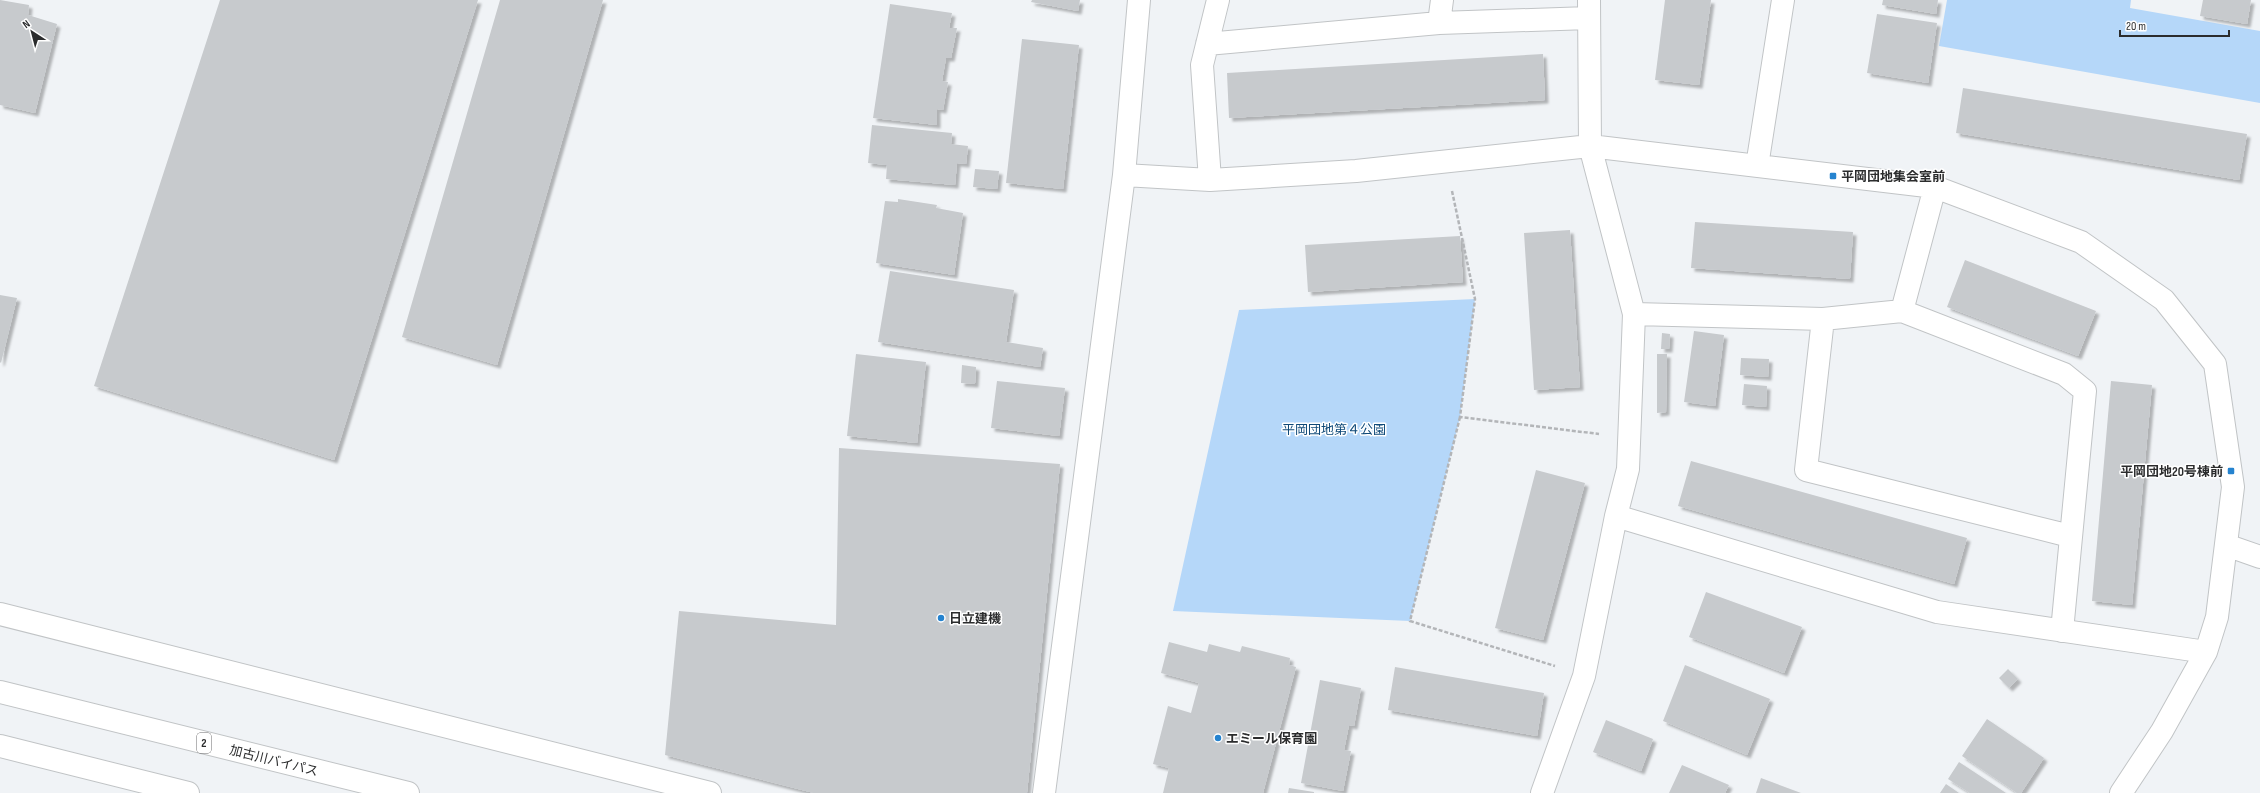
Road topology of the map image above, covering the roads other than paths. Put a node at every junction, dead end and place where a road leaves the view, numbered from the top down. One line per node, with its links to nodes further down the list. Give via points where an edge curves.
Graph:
1 (1139, 0): 10 (main road)
2 (1218, 0): 7 (main road)
3 (1442, 0): 6 (main road)
4 (1783, 0): 9 (main road)
5 (1589, 9): 6 (main road); 8 (main road)
6 (1439, 23): 7 (main road)
7 (1207, 44): 11 (main road, via 1202,65)
8 (1590, 146): 9 (main road); 11 (main road, via 1356,171); 14 (main road)
9 (1757, 166): 12 (main road)
10 (1124, 175): 11 (main road); 28 (main road)
11 (1210, 180)
12 (1935, 187): 13 (main road); 18 (main road, via 2081,242 2164,300 2215,364 2233,487)
13 (1902, 310): 15 (main road); 17 (main road, via 2064,374 2085,391)
14 (1634, 314): 15 (main road); 16 (main road, via 1628,469)
15 (1822, 319): 17 (main road, via 1806,470)
16 (1616, 516): 21 (main road, via 1937,612); 29 (main road, via 1584,676)
17 (2070, 536): 21 (main road)
18 (2226, 545): 19 (main road); 22 (main road, via 2217,617)
19 (2260, 557)
20 (0, 614): 27 (main road)
21 (2062, 631): 22 (main road)
22 (2206, 652): 30 (main road, via 2162,731)
23 (0, 692): 26 (main road, 加古川バイパス / 2)
24 (0, 746): 25 (main road)
25 (188, 793)
26 (408, 793)
27 (710, 793)
28 (1044, 793)
29 (1542, 793)
30 (2121, 793)

